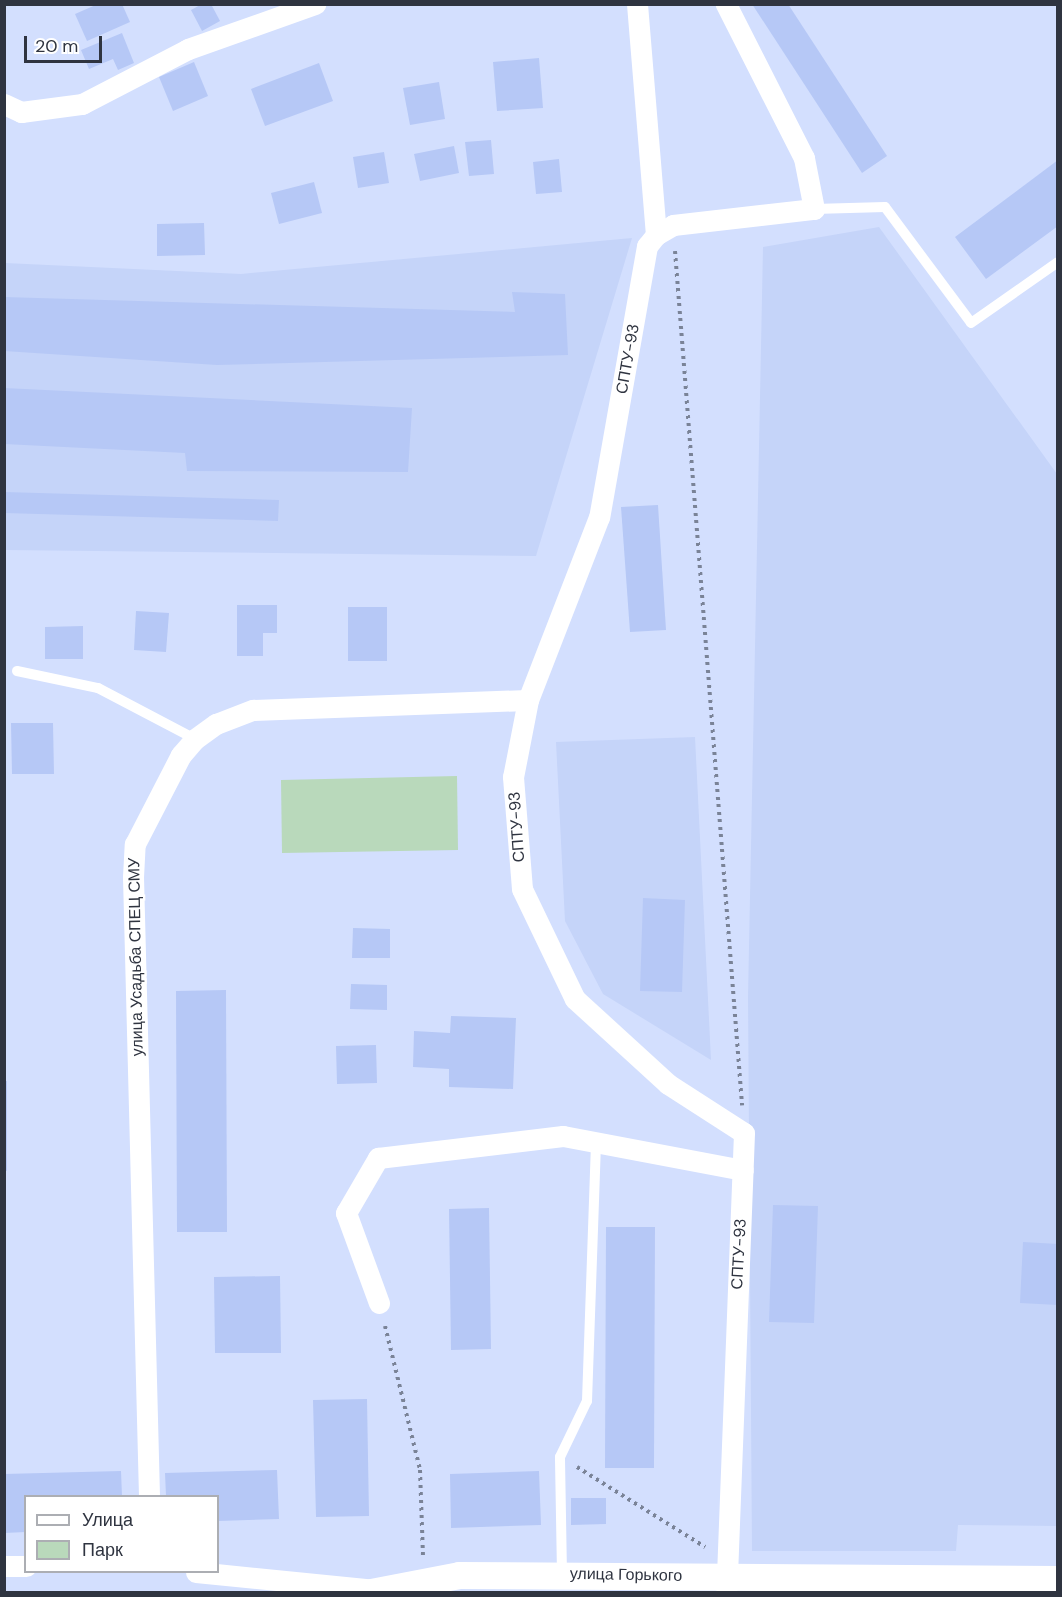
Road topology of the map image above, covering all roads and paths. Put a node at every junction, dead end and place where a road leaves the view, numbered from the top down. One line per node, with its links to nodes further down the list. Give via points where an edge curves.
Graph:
1 (315, 4): 4 (street, via 188,49 82,104 21,112)
2 (637, 4): 6 (street, СПТУ-93)
3 (726, 4): 5 (street, via 804,158)
4 (4, 104)
5 (814, 209): 6 (street); 7 (lane, via 885,207 971,323)
6 (664, 230): 9 (street, СПТУ-93, via 647,246 599,517); 11 (path)
7 (1058, 262)
8 (17, 671): 10 (lane, via 98,688)
9 (528, 700): 10 (street, улица Усадьба СПЕЦ СМУ, via 253,710 216,724); 11 (street, СПТУ-93, via 513,777 522,889 575,999 668,1084)
10 (195, 739): 16 (street, улица Усадьба СПЕЦ СМУ, via 181,755 135,844)
11 (744, 1133): 13 (street, СПТУ-93)
12 (596, 1142): 13 (street); 14 (street, via 563,1136 378,1158 346,1213); 15 (lane, via 587,1401)
13 (743, 1170): 21 (street, СПТУ-93)
14 (379, 1302): 23 (path, via 420,1470)
15 (560, 1456): 20 (lane); 21 (path)
16 (149, 1495)
17 (4, 1566): 18 (street)
18 (24, 1566)
19 (205, 1573): 24 (street, улица Горького)
20 (562, 1574): 21 (street, улица Горького); 23 (street, улица Горького, via 459,1575)
21 (726, 1577): 22 (street, улица Горького)
22 (1058, 1579)
23 (424, 1582): 24 (street, улица Горького)
24 (373, 1591)

